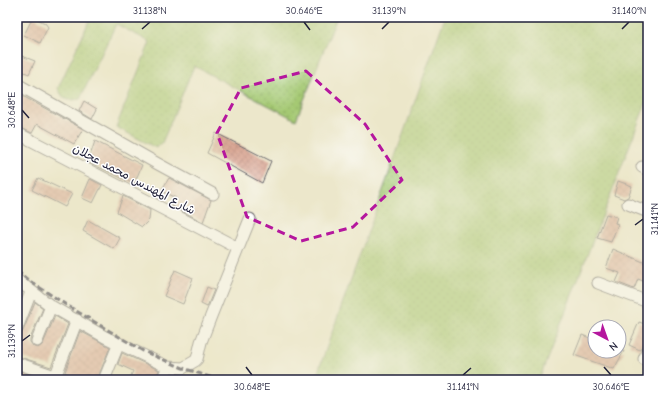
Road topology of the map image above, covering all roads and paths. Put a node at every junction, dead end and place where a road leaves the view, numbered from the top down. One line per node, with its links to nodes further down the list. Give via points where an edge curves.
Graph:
1 (17, 84): 3 (street)
2 (17, 133): 7 (street, شارع المهندس محمد عجلان)
3 (213, 194)
4 (628, 204): 5 (street)
5 (648, 212)
6 (250, 220): 7 (street)
7 (238, 248): 20 (street, via 201,342 197,359 183,368)
8 (17, 280): 10 (street)
9 (598, 283): 11 (street)
10 (31, 292): 12 (street); 14 (street)
11 (648, 302)
12 (51, 306): 13 (street); 15 (street)
13 (77, 320): 16 (street); 21 (street)
14 (17, 328)
15 (37, 341)
16 (119, 343): 20 (street); 23 (street)
17 (648, 349): 18 (street, via 644,359)
18 (648, 360)
19 (17, 363): 21 (street)
20 (168, 367): 24 (street)
21 (55, 378): 22 (street)
22 (66, 380)
23 (104, 380)
24 (162, 380)

